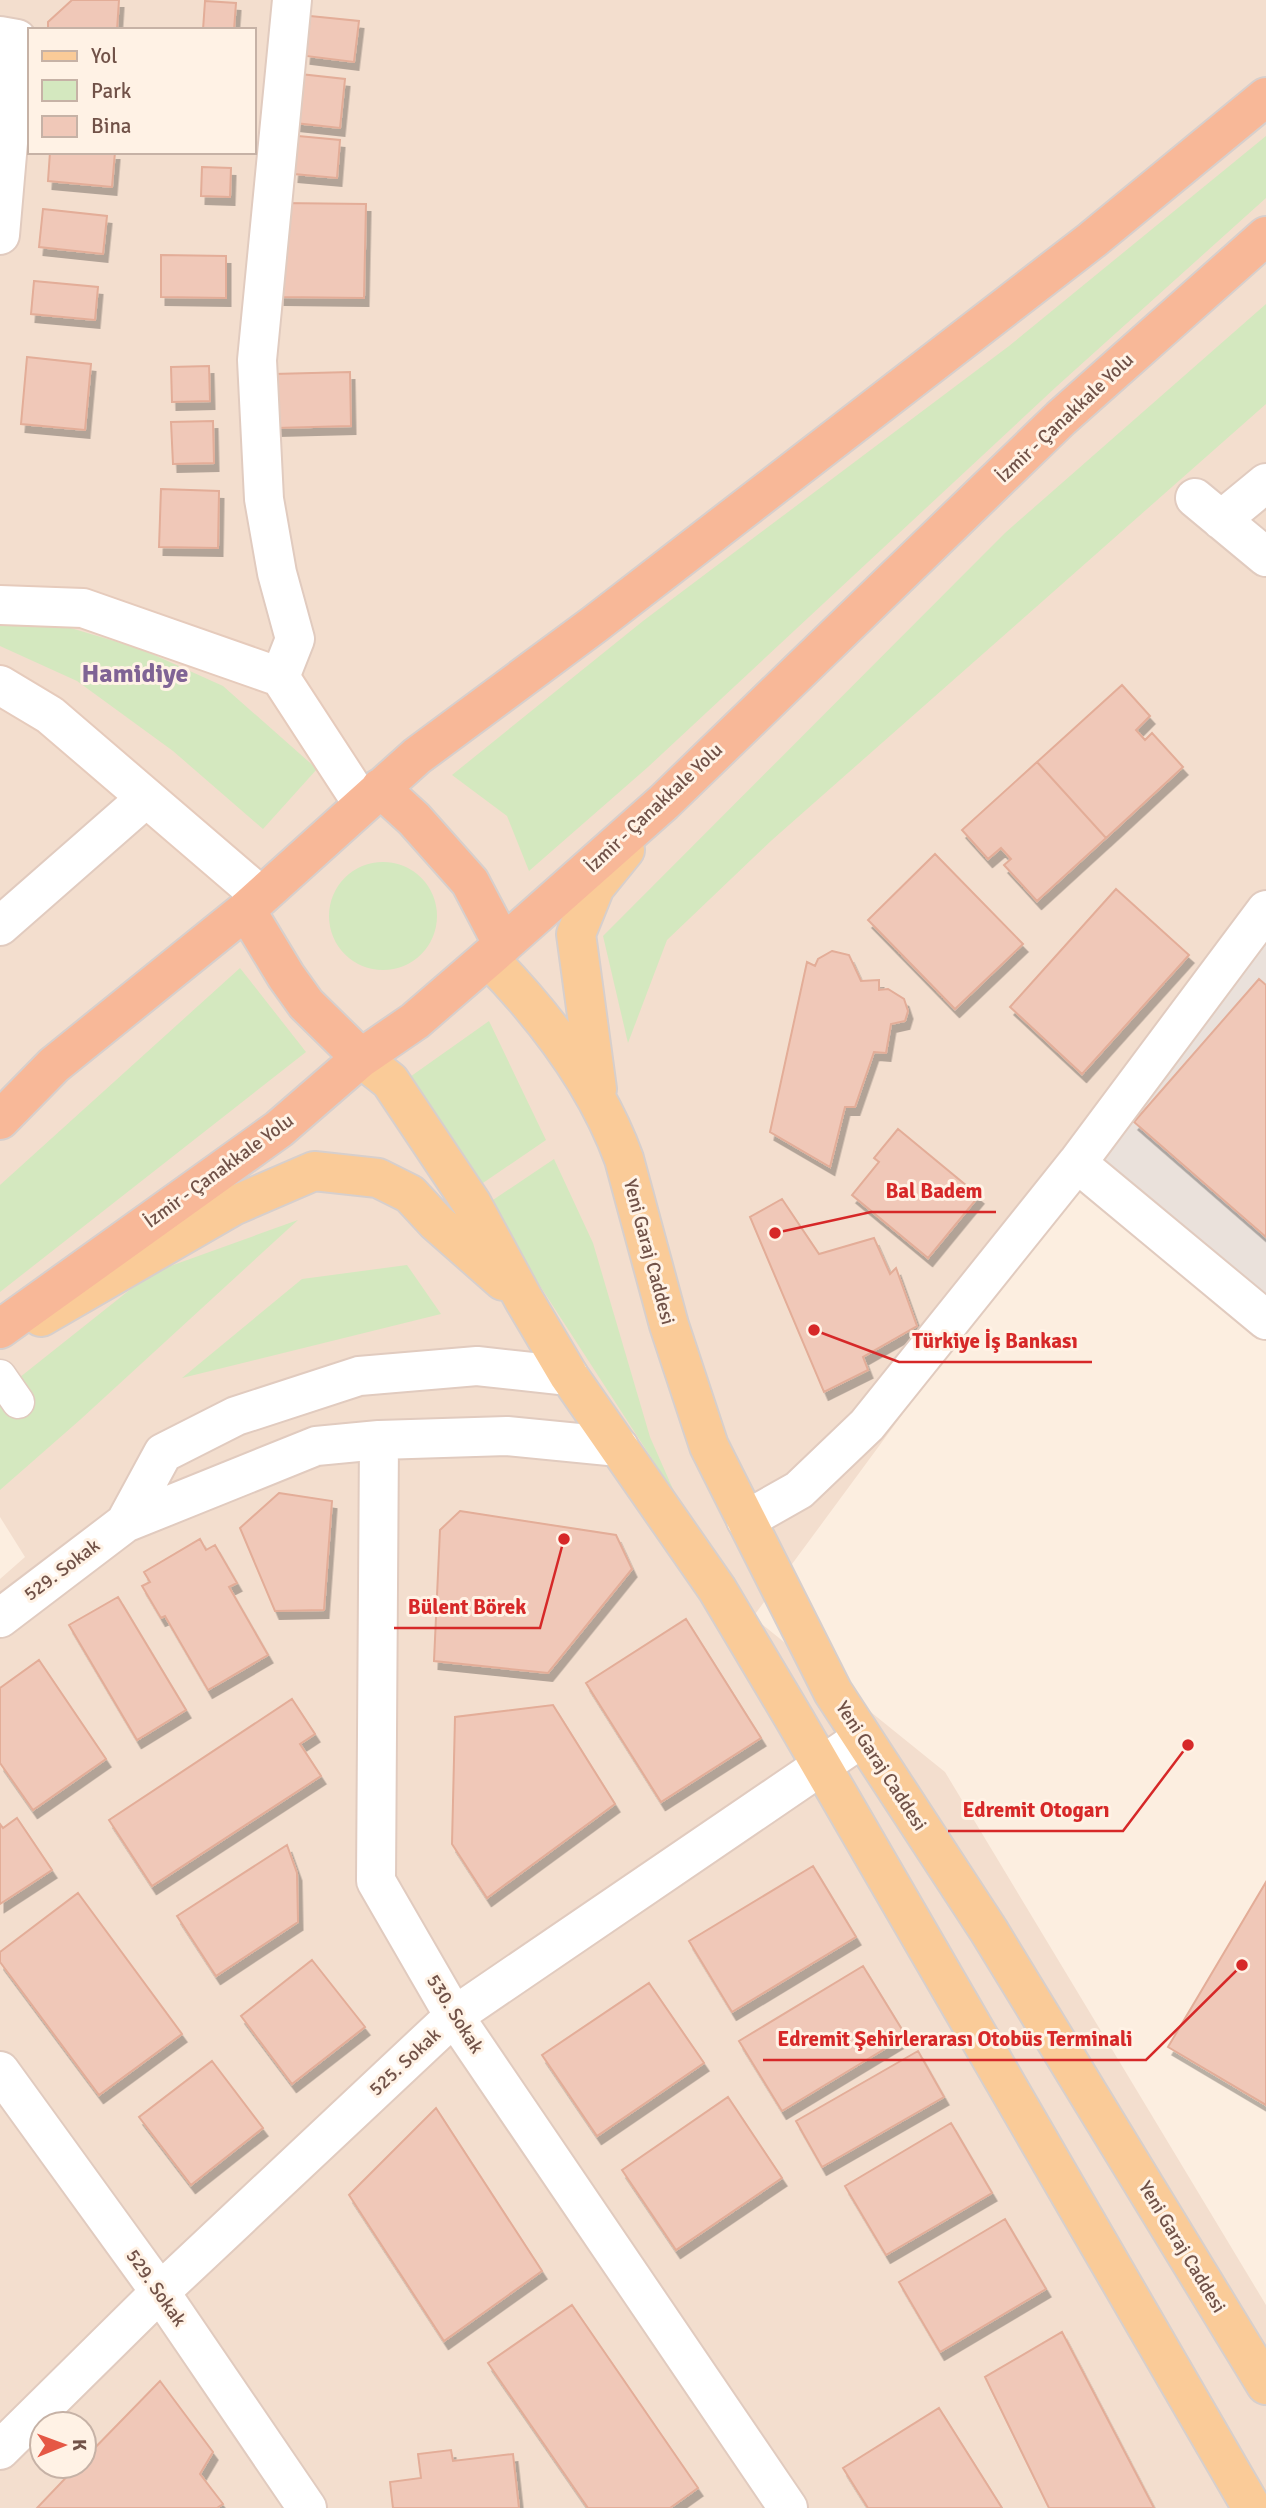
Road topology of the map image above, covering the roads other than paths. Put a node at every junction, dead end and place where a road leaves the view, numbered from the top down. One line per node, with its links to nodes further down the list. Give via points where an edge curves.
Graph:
1 (292, 0): 9 (street, via 257,360 264,499 295,639)
2 (0, 36): 4 (street, via 16,39)
3 (1266, 97): 11 (highway, via 1092,240)
4 (0, 235)
5 (1266, 236): 13 (highway, İzmir - Çanakkale Yolu, via 1061,418)
6 (1266, 483): 7 (street, via 1208,509)
7 (1266, 557)
8 (0, 605): 9 (street, via 83,608)
9 (280, 677): 11 (street)
10 (0, 685): 12 (street, via 50,715)
11 (371, 795): 14 (highway); 17 (highway, via 414,819 470,882)
12 (146, 797): 14 (street); 16 (street)
13 (664, 802): 17 (highway, İzmir - Çanakkale Yolu); 19 (main road, via 595,887 576,934)
14 (253, 903): 18 (highway, via 286,976 306,1004); 20 (highway, via 54,1065)
15 (1266, 911): 21 (street)
16 (0, 926)
17 (496, 951): 18 (highway, İzmir - Çanakkale Yolu, via 415,1021); 19 (main road)
18 (360, 1058): 22 (main road, via 390,1081 472,1204); 24 (highway, İzmir - Çanakkale Yolu, via 279,1129)
19 (598, 1098): 31 (main road, Yeni Garaj Caddesi, via 624,1159 669,1325 709,1446)
20 (0, 1120)
21 (1077, 1163): 23 (street); 31 (street, via 867,1426 799,1490)
22 (524, 1300): 25 (main road, via 410,1194 378,1178 314,1171 233,1206); 27 (main road)
23 (1266, 1320)
24 (0, 1329)
25 (0, 1341)
26 (0, 1376): 28 (street)
27 (569, 1376): 30 (main road); 32 (street, via 477,1366 359,1377 236,1416 163,1453)
28 (18, 1402)
29 (379, 1440): 30 (street, via 507,1436); 32 (street, via 316,1446); 36 (street, 530. Sokak, via 376,1881)
30 (620, 1447): 35 (main road, via 717,1589)
31 (746, 1520): 34 (main road, Yeni Garaj Caddesi, via 833,1692)
32 (125, 1523): 33 (street, 529. Sokak)
33 (0, 1618)
34 (862, 1738): 35 (street, 525. Sokak); 39 (main road, Yeni Garaj Caddesi, via 989,1931)
35 (822, 1766): 36 (street, 525. Sokak); 43 (main road)
36 (454, 2016): 38 (street, 525. Sokak); 42 (street, 530. Sokak)
37 (0, 2071): 38 (street, 529. Sokak)
38 (160, 2292): 40 (street, 525. Sokak); 41 (street, 529. Sokak)
39 (1266, 2385)
40 (0, 2450)
41 (307, 2508)
42 (788, 2508)
43 (1252, 2508)

